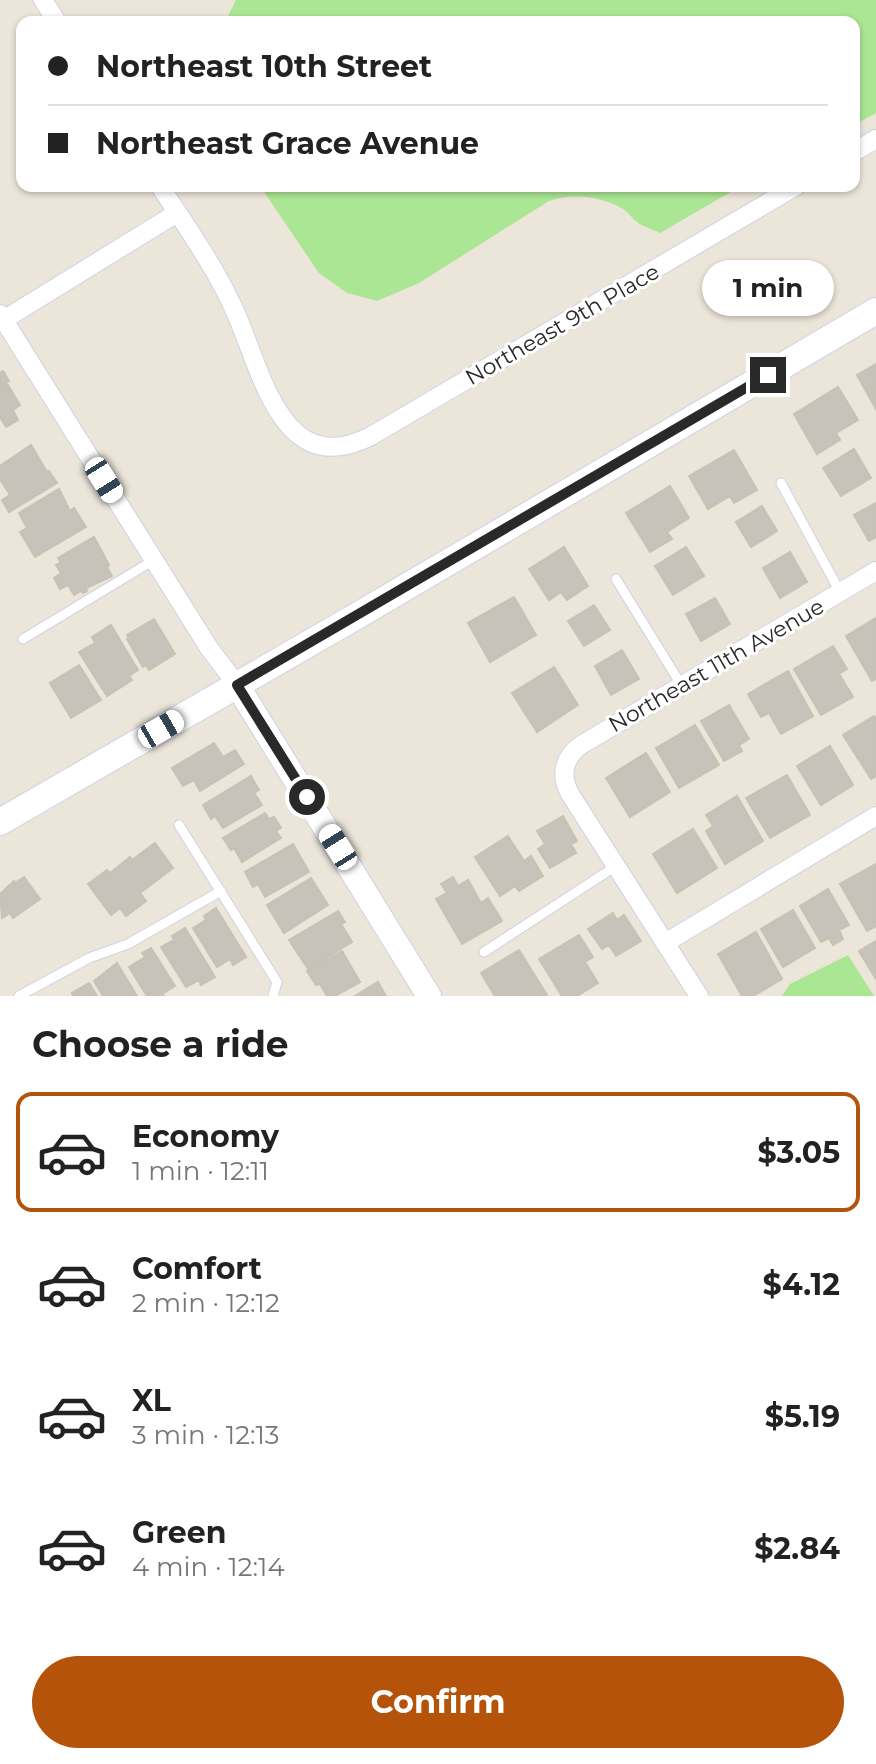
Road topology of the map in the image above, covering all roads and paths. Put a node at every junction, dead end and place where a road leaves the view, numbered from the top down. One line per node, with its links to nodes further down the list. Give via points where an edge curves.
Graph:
1 (164, 192): 3 (street)
2 (786, 192): 3 (street, Northeast 9th Place, via 371,436 348,445 323,446 303,438 284,421 256,369 232,305)
3 (177, 213): 5 (street)
4 (876, 311): 12 (main road)
5 (1, 319): 7 (street)
6 (781, 483): 10 (lane)
7 (154, 560): 11 (lane); 12 (street)
8 (876, 571): 10 (street, Northeast 11th Avenue)
9 (616, 579): 13 (lane)
10 (840, 592): 13 (street, Northeast 11th Avenue)
11 (23, 639)
12 (237, 685): 14 (main road); 23 (street)
13 (682, 686): 17 (street, Northeast 11th Avenue, via 581,745 564,768 570,794)
14 (0, 822)
15 (874, 823): 19 (street)
16 (179, 825): 18 (lane)
17 (616, 866): 19 (street); 20 (lane)
18 (221, 891): 21 (lane, via 128,944 89,958); 22 (lane, via 277,982)
19 (665, 943): 24 (street)
20 (484, 952)
21 (19, 996)
22 (273, 996)
23 (429, 996)
24 (699, 996)

